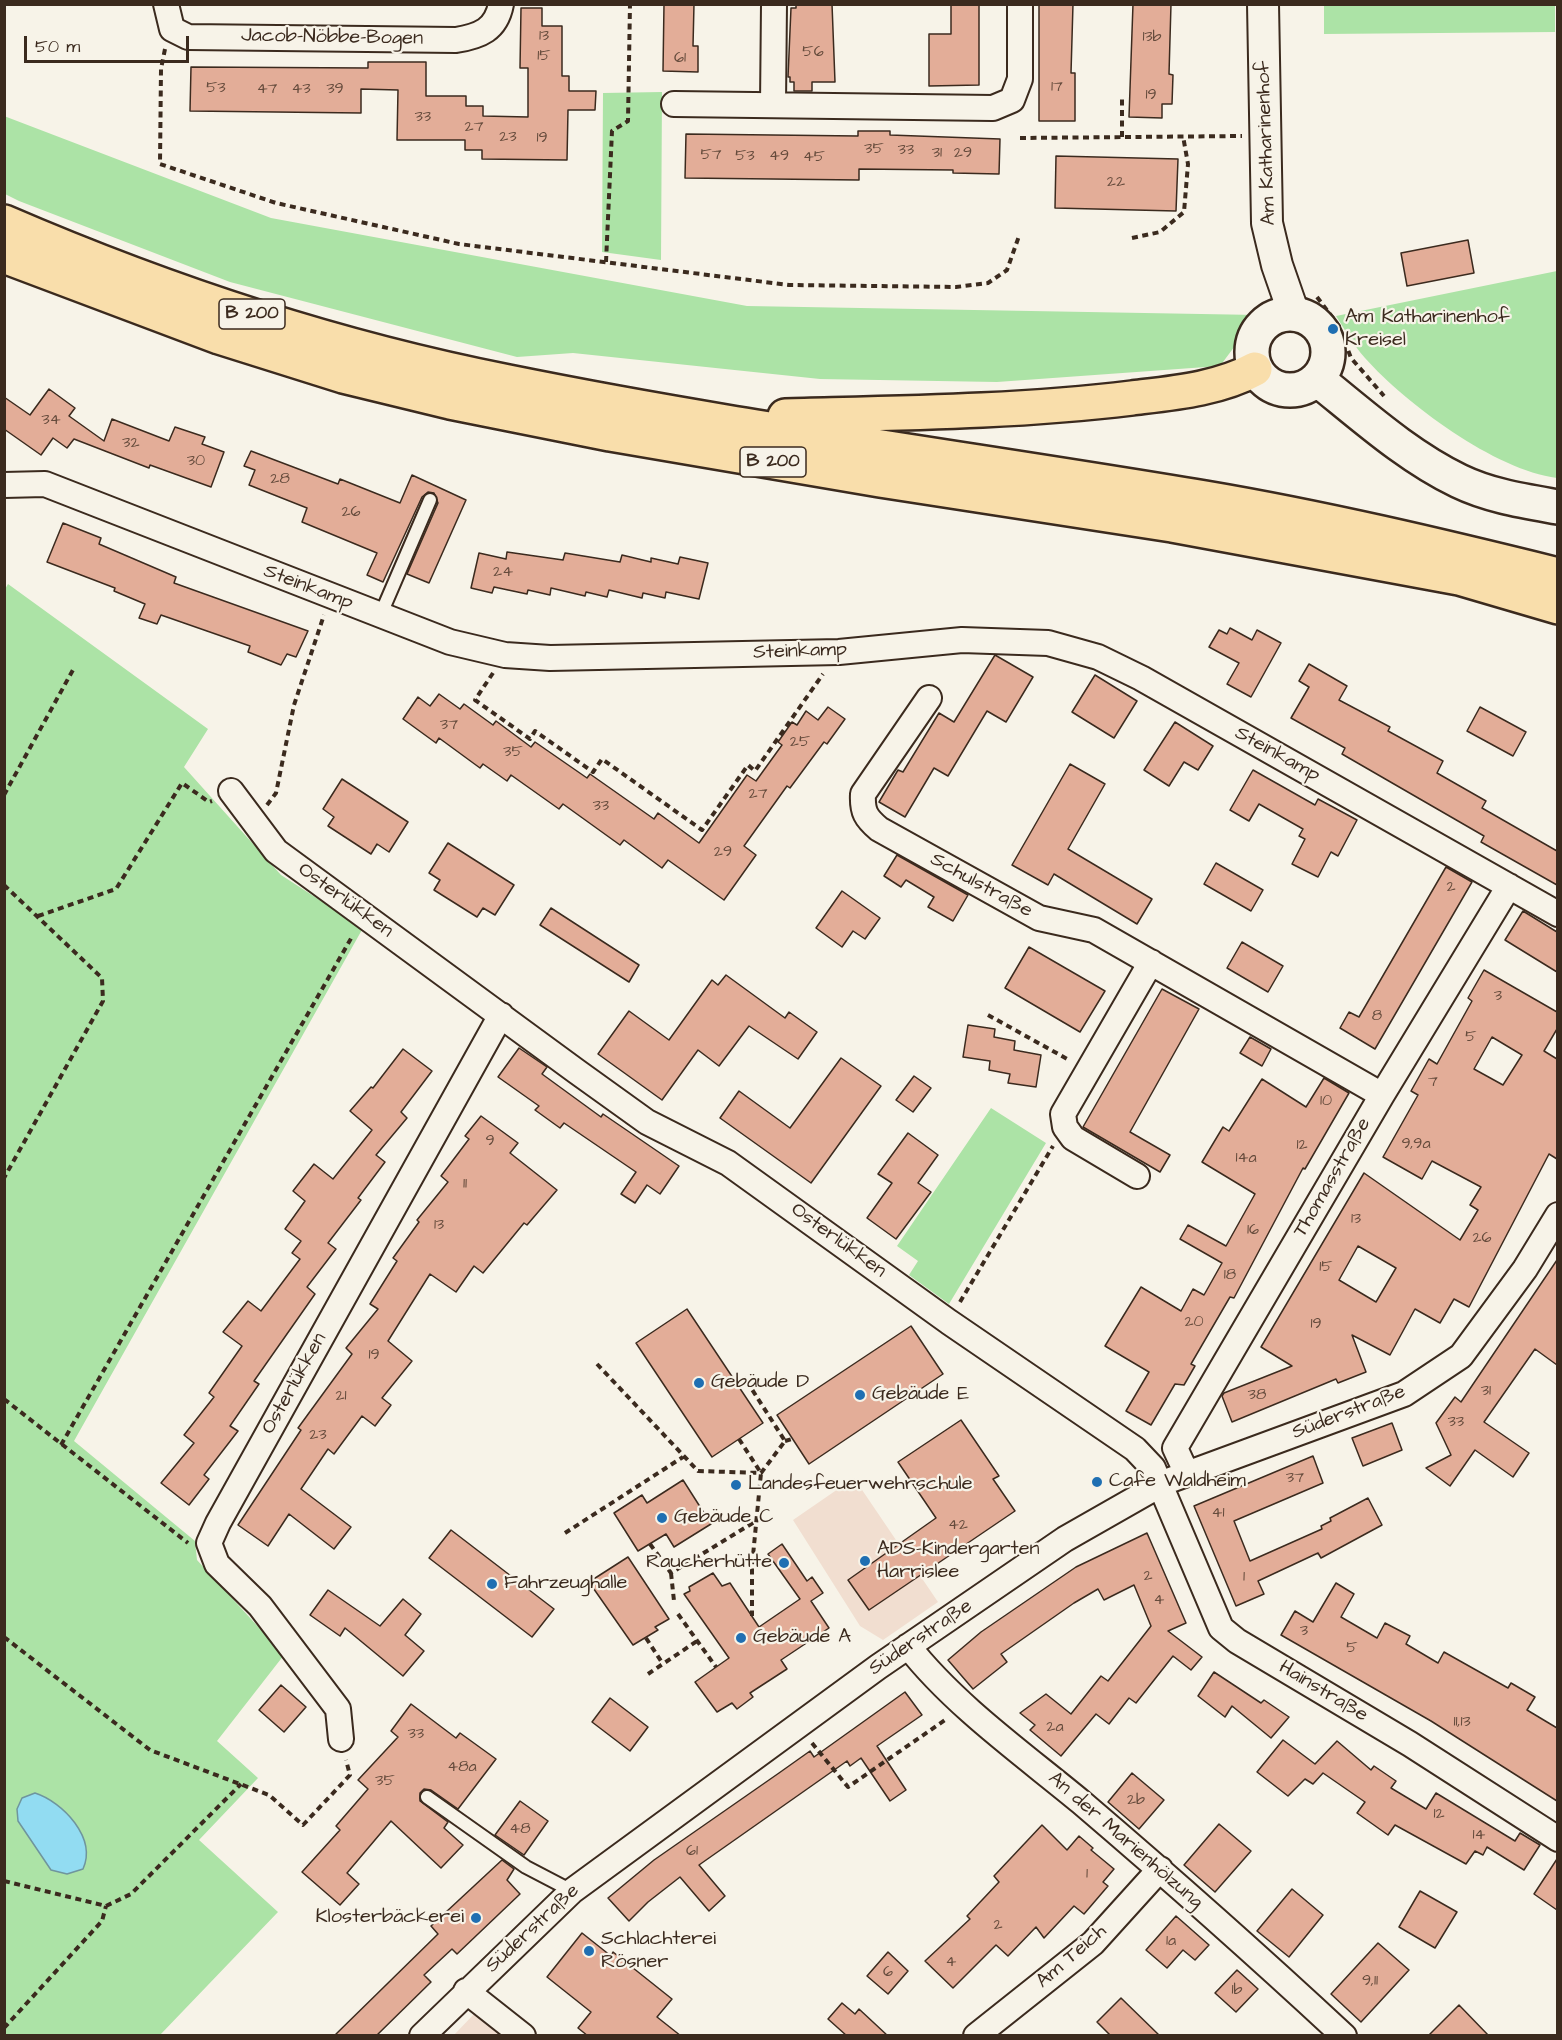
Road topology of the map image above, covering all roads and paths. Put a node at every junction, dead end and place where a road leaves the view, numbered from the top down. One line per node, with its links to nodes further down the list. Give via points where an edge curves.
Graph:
1 (166, 4): 7 (street)
2 (501, 4): 7 (street, Jacob-Nöbbe-Bogen, via 497,20 488,31 456,40 188,37)
3 (630, 4): 19 (path, via 628,121 612,131)
4 (774, 4): 10 (street)
5 (1020, 4): 10 (street, via 1020,79 1012,100 993,108)
6 (1263, 4): 12 (street, Am Katharinenhof)
7 (172, 29): 19 (path, via 161,69 160,164 276,203 448,241)
8 (1122, 95): 13 (path)
9 (674, 104): 10 (street)
10 (773, 104)
11 (1183, 136): 12 (path); 13 (path); 17 (path, via 1188,164 1184,212 1160,232)
12 (1265, 136): 20 (street, Am Katharinenhof, via 1267,223 1277,265)
13 (1122, 137): 14 (path)
14 (1020, 138)
15 (4, 222): 24 (highway, B 200, via 106,265 354,345 507,382)
16 (1019, 236): 19 (path, via 1007,270 988,283 956,287 789,285)
17 (1132, 238)
18 (4, 256): 30 (highway, B 200, via 219,337 342,376 450,402 868,478 1172,525 1459,578)
19 (606, 262)
20 (1304, 303): 21 (main road, via 1262,325 1252,346); 22 (main road, via 1327,345 1324,369); 23 (path, via 1339,326 1351,358)
21 (1255, 369): 22 (main road, via 1272,386 1283,390 1295,390); 24 (highway, via 1232,381 1088,403)
22 (1317, 379): 27 (main road, via 1420,460 1461,482 1507,498)
23 (1391, 402)
24 (714, 418): 28 (highway, B 200, via 1207,498 1360,528)
25 (4, 485): 29 (street, Steinkamp, via 45,484)
26 (430, 500): 31 (lane)
27 (1557, 507)
28 (1557, 575)
29 (330, 597): 31 (street, Steinkamp); 38 (path, via 294,705 276,793)
30 (1557, 606)
31 (380, 616): 33 (street, Steinkamp, via 450,642)
32 (839, 652): 33 (street, Steinkamp, via 550,658); 33 (path, via 755,771 748,765 702,830 602,759 593,772 535,731 530,739 475,700); 40 (street, Steinkamp, via 962,640 1048,643 1098,657)
33 (505, 655)
34 (74, 668): 37 (path)
35 (928, 698): 44 (street, Schulstraße, via 863,794 862,808 867,818 879,829 1039,918 1094,930)
36 (231, 791): 38 (street, Osterlükken); 43 (path, via 209,802 182,783 116,889)
37 (4, 795)
38 (254, 822): 42 (street, Osterlükken, via 276,850)
39 (4, 885): 43 (path)
40 (1509, 886): 41 (street, Steinkamp); 48 (street, Thomasstraße)
41 (1557, 914)
42 (365, 915): 45 (street, Osterlükken); 60 (path)
43 (38, 916): 51 (path, via 102,978 103,1001)
44 (1151, 962): 47 (street); 48 (street, Schulstraße)
45 (501, 1015): 53 (street, Osterlükken, via 647,1122 728,1162); 68 (street, Osterlükken, via 218,1523 209,1543)
46 (988, 1015): 47 (path)
47 (1088, 1071): 49 (street, via 1063,1114)
48 (1382, 1095): 63 (street, Thomasstraße, via 1175,1448)
49 (1065, 1127): 50 (street, via 1072,1138); 53 (path)
50 (1137, 1176)
51 (4, 1178)
52 (1557, 1215): 63 (street, Süderstraße, via 1525,1269 1461,1356 1404,1394)
53 (949, 1322): 64 (street, Osterlükken, via 1135,1449 1153,1468)
54 (597, 1364): 61 (path)
55 (744, 1377): 59 (path)
56 (4, 1399): 60 (path)
57 (739, 1438): 62 (path)
58 (792, 1439): 59 (path)
59 (785, 1441): 62 (path)
60 (61, 1444): 68 (path, via 198,1551)
61 (684, 1457): 62 (path, via 698,1471); 66 (path)
62 (761, 1473): 65 (path)
63 (1187, 1474): 64 (street, Süderstraße)
64 (1160, 1485): 76 (street, Süderstraße, via 1065,1539); 85 (street, Hainstraße, via 1221,1628)
65 (756, 1521): 69 (path); 72 (path)
66 (565, 1533)
67 (650, 1544): 69 (path)
68 (211, 1552): 82 (street, via 217,1564 260,1606 338,1709)
69 (671, 1573): 70 (path)
70 (674, 1601)
71 (678, 1614): 75 (path)
72 (752, 1616)
73 (4, 1637): 83 (path, via 150,1750)
74 (646, 1638): 77 (path)
75 (697, 1641): 77 (path); 78 (path)
76 (908, 1646): 80 (street, An der Marienhölzung, via 921,1664); 81 (street, Süderstraße)
77 (663, 1664): 79 (path)
78 (716, 1667)
79 (648, 1674)
80 (966, 1706): 81 (path, via 848,1787); 86 (street, An der Marienhölzung)
81 (797, 1725): 88 (street, Süderstraße)
82 (341, 1739): 83 (path, via 350,1775 303,1825 269,1795)
83 (241, 1784): 89 (path, via 131,1894)
84 (427, 1797): 88 (lane, via 526,1867)
85 (1557, 1839)
86 (1160, 1869): 94 (street, Am Teich, via 1092,1942); 95 (street, An der Marienhölzung)
87 (4, 1881): 89 (path)
88 (572, 1891): 90 (street, Süderstraße)
89 (106, 1906): 91 (path, via 102,1922)
90 (466, 1991): 92 (street, Süderstraße); 93 (street)
91 (4, 2028)
92 (422, 2036)
93 (523, 2036)
94 (976, 2036)
95 (1344, 2036)

